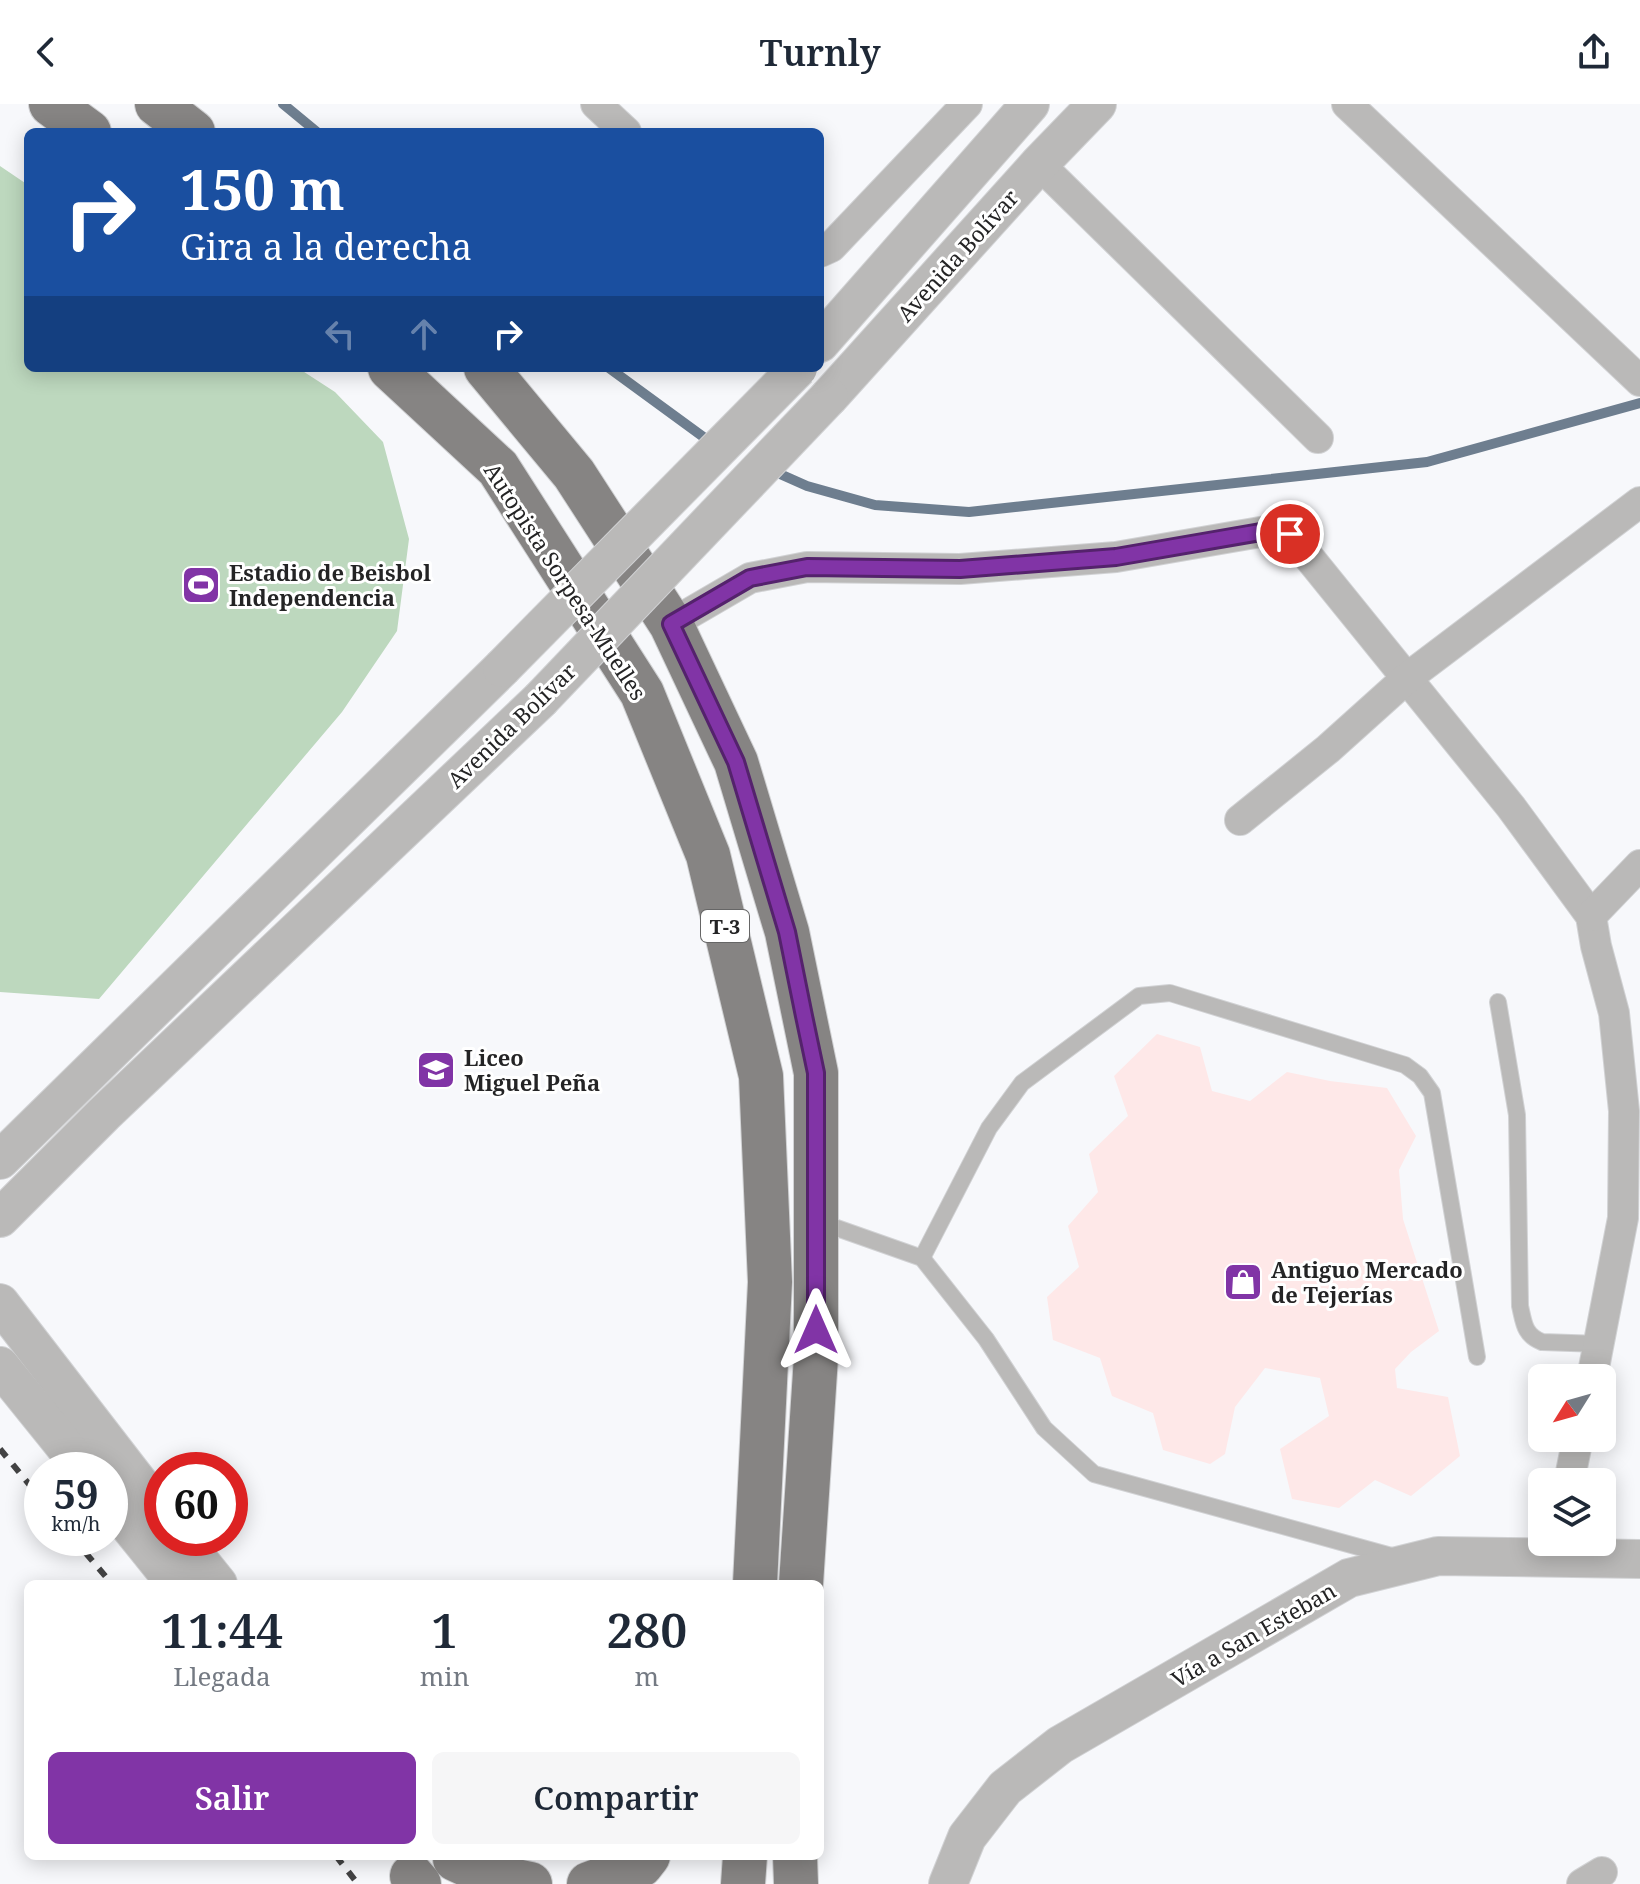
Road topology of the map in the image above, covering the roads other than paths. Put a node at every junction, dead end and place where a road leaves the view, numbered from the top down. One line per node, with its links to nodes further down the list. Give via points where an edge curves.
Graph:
1 (51, 104): 9 (main road)
2 (157, 104): 10 (main road)
3 (596, 104): 11 (street)
4 (967, 104): 13 (street)
5 (977, 104): 8 (street)
6 (1097, 104): 12 (street, Avenida Bolívar)
7 (1347, 104): 18 (street)
8 (1017, 117): 14 (street, Avenida Bolívar)
9 (84, 128)
10 (188, 128)
11 (622, 128)
12 (1039, 164): 19 (street); 28 (street, Avenida Bolívar, bridge, via 829,397 540,700)
13 (824, 250)
14 (824, 338)
15 (394, 372): 39 (main road, Autopista Sorpesa-Muelles / T-3, via 498,468 642,693 708,855 761,1076 770,1282)
16 (489, 372): 21 (main road, T-3, via 574,474)
17 (794, 372): 27 (street, bridge, via 502,668)
18 (1634, 376)
19 (1318, 438)
20 (1640, 502): 22 (street)
21 (671, 624): 22 (street, via 750,578 807,567 960,569 1116,557 1272,530 1290,534); 29 (main road, T-3, via 736,762 787,932 816,1073)
22 (1407, 678): 23 (street); 25 (street)
23 (1240, 820)
24 (1640, 865): 25 (street)
25 (1591, 916): 32 (street, via 1614,1013 1624,1111 1623,1218)
26 (1498, 1002): 32 (lane, via 1517,1115 1520,1306 1525,1331 1542,1342)
27 (0, 1160)
28 (0, 1218)
29 (816, 1220): 30 (lane); 49 (main road, T-3, via 816,1357)
30 (922, 1258): 33 (lane, via 989,1128 1022,1083 1139,996 1170,993 1405,1065 1420,1076 1432,1093); 44 (lane, via 986,1339 1044,1428 1094,1474)
31 (0, 1303): 37 (street)
32 (1600, 1344): 34 (street)
33 (1477, 1357)
34 (1595, 1364)
35 (0, 1366): 36 (street)
36 (69, 1452)
37 (144, 1490)
38 (128, 1524): 45 (street)
39 (756, 1528): 47 (main road); 48 (main road, Autopista Sorpesa-Muelles / T-3)
40 (1528, 1551): 44 (street, Vía a San Esteban)
41 (195, 1556): 46 (street)
42 (1615, 1556): 43 (street, Vía a San Esteban)
43 (1640, 1559)
44 (1414, 1562): 58 (street, Vía a San Esteban, via 1349,1578 1060,1745 1005,1788 967,1837)
45 (173, 1580)
46 (215, 1580)
47 (738, 1580)
48 (755, 1580)
49 (801, 1580)
50 (459, 1860): 54 (main road, via 489,1875)
51 (645, 1860): 55 (main road)
52 (745, 1860): 56 (main road)
53 (795, 1860): 57 (main road)
54 (530, 1884)
55 (589, 1884)
56 (743, 1884)
57 (796, 1884)
58 (948, 1884)

